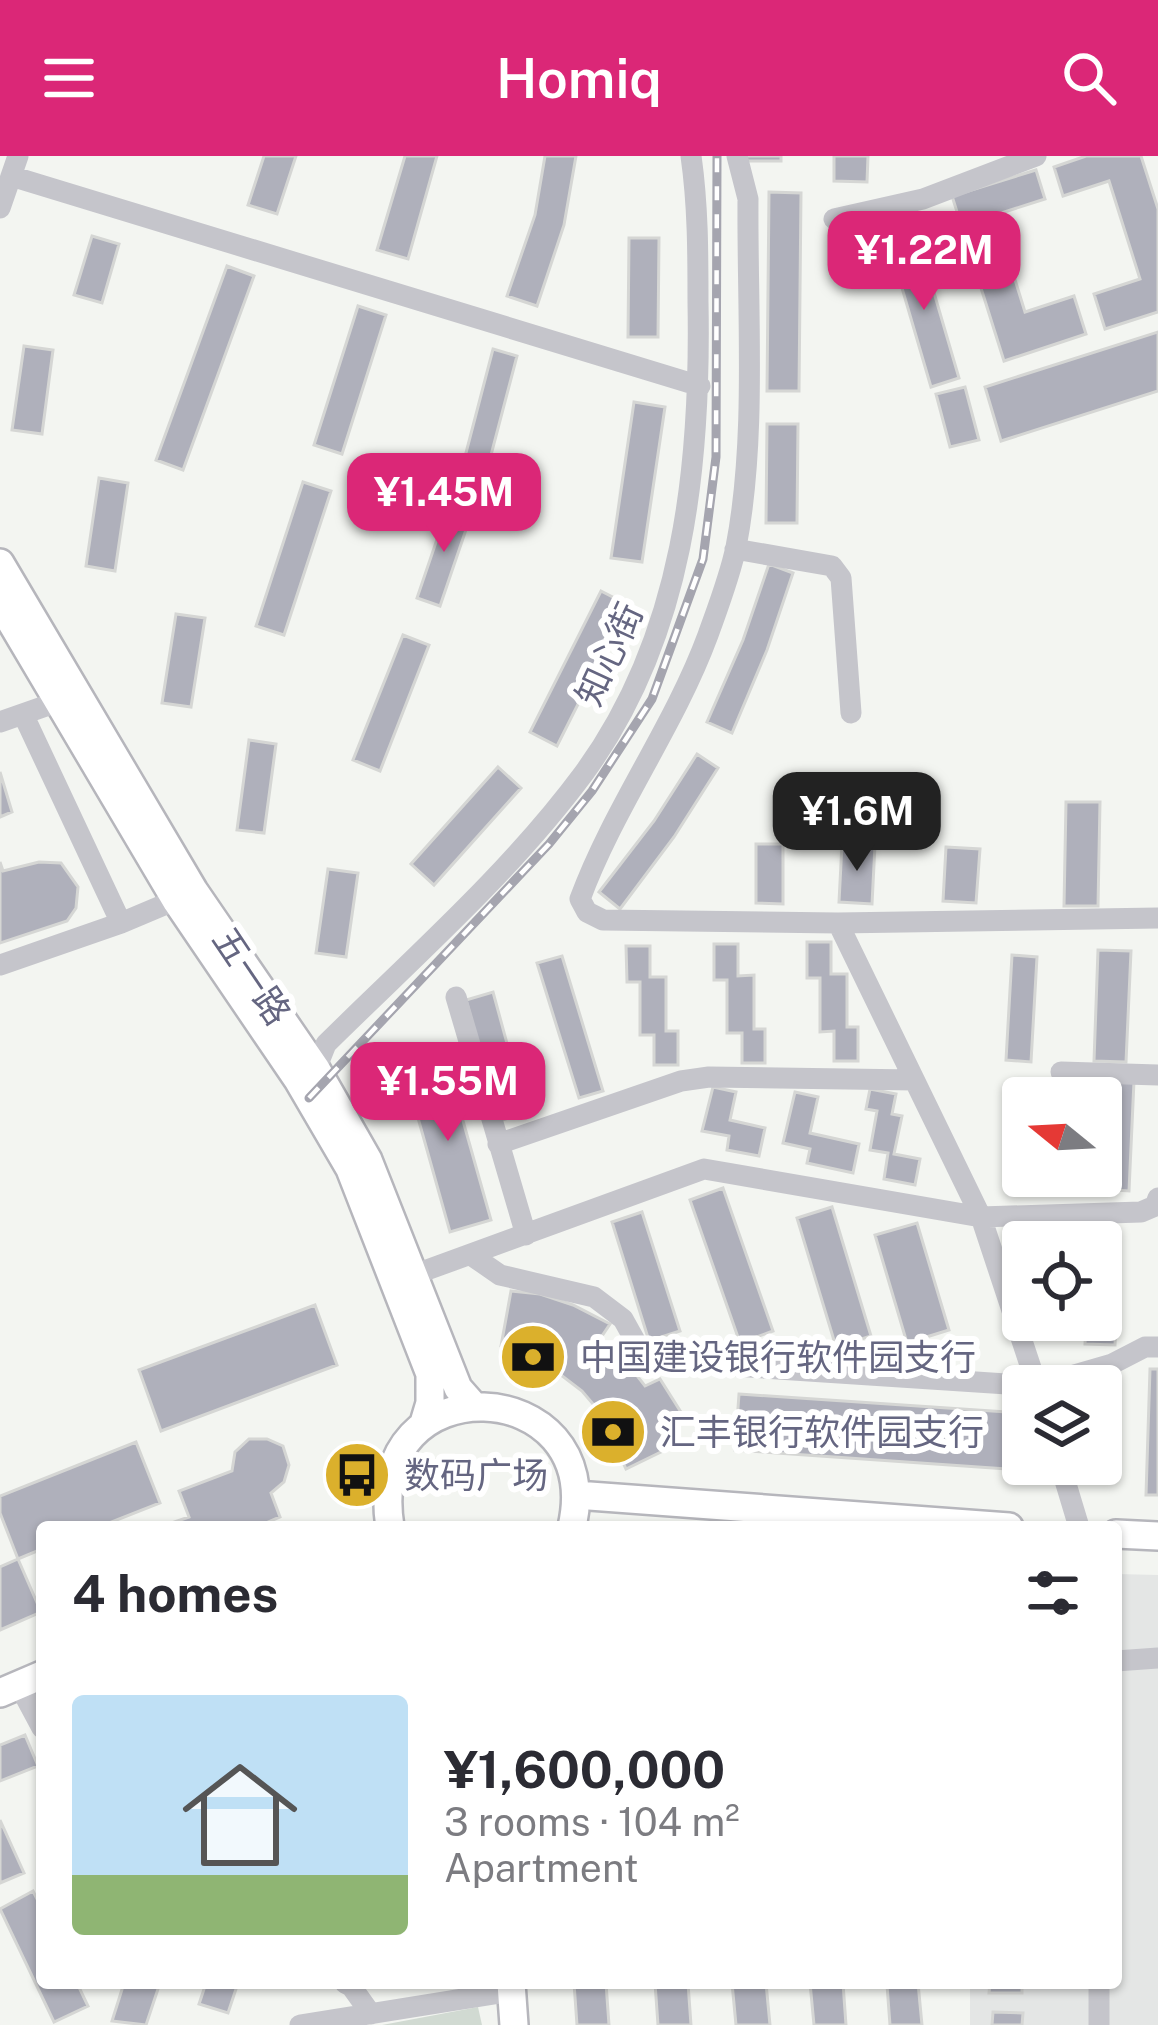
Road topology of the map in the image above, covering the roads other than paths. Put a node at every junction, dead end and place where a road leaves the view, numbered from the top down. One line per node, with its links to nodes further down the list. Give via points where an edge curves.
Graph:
1 (691, 156): 7 (street, 知心街)
2 (737, 156): 8 (street, via 748,199 746,474)
3 (1027, 157): 6 (street, via 923,199)
4 (14, 166): 5 (street); 7 (street)
5 (0, 208)
6 (834, 218)
7 (700, 386): 21 (street, 知心街, via 669,604 625,705 530,842 326,1044)
8 (735, 550): 12 (street, via 832,566 841,578); 18 (street, via 698,659 580,898 603,920)
9 (0, 563): 11 (main road, 五一路)
10 (0, 603): 11 (main road, 五一路)
11 (69, 701): 13 (street); 15 (main road, 五一路)
12 (850, 713)
13 (23, 714): 14 (street); 17 (street)
14 (0, 722)
15 (185, 895): 17 (street); 21 (main road, 五一路); 36 (main road, 五一路, via 350,1169 430,1374)
16 (1158, 918): 18 (street)
17 (121, 923): 19 (street)
18 (838, 923): 24 (street)
19 (0, 965)
20 (455, 997): 25 (street)
21 (316, 1070): 30 (main road, 五一路, via 368,1160)
22 (1061, 1072): 23 (street)
23 (1158, 1075)
24 (914, 1080): 25 (street, via 681,1081); 27 (street)
25 (498, 1144): 28 (street)
26 (1158, 1198): 27 (street, via 1141,1212)
27 (981, 1216): 28 (street, via 704,1169); 32 (street)
28 (526, 1235): 29 (street)
29 (471, 1255): 30 (street); 34 (street, via 500,1275 594,1297 623,1319 643,1355 658,1361)
30 (413, 1275): 35 (main road, 五一路)
31 (1158, 1347): 33 (street)
32 (1029, 1365)
33 (1109, 1365)
34 (1002, 1384)
35 (472, 1405): 36 (main road); 38 (main road, via 506,1407 559,1444 574,1474)
36 (424, 1423): 39 (main road, via 391,1471)
37 (1066, 1485): 42 (street)
38 (575, 1511): 40 (main road); 41 (main road)
39 (390, 1521)
40 (707, 1521)
41 (846, 1521)
42 (1077, 1521)
43 (1122, 1534): 44 (main road)
44 (1158, 1536)
45 (1122, 1551): 46 (main road)
46 (1158, 1554)
47 (1158, 1658): 48 (street)
48 (1122, 1661)
49 (20, 1684): 50 (street)
50 (36, 1716)
51 (353, 1989): 55 (street)
52 (501, 1989): 55 (street)
53 (512, 1989): 57 (main road)
54 (1100, 1989): 58 (street)
55 (370, 2014): 56 (street)
56 (299, 2025)
57 (514, 2025)
58 (1099, 2025)

